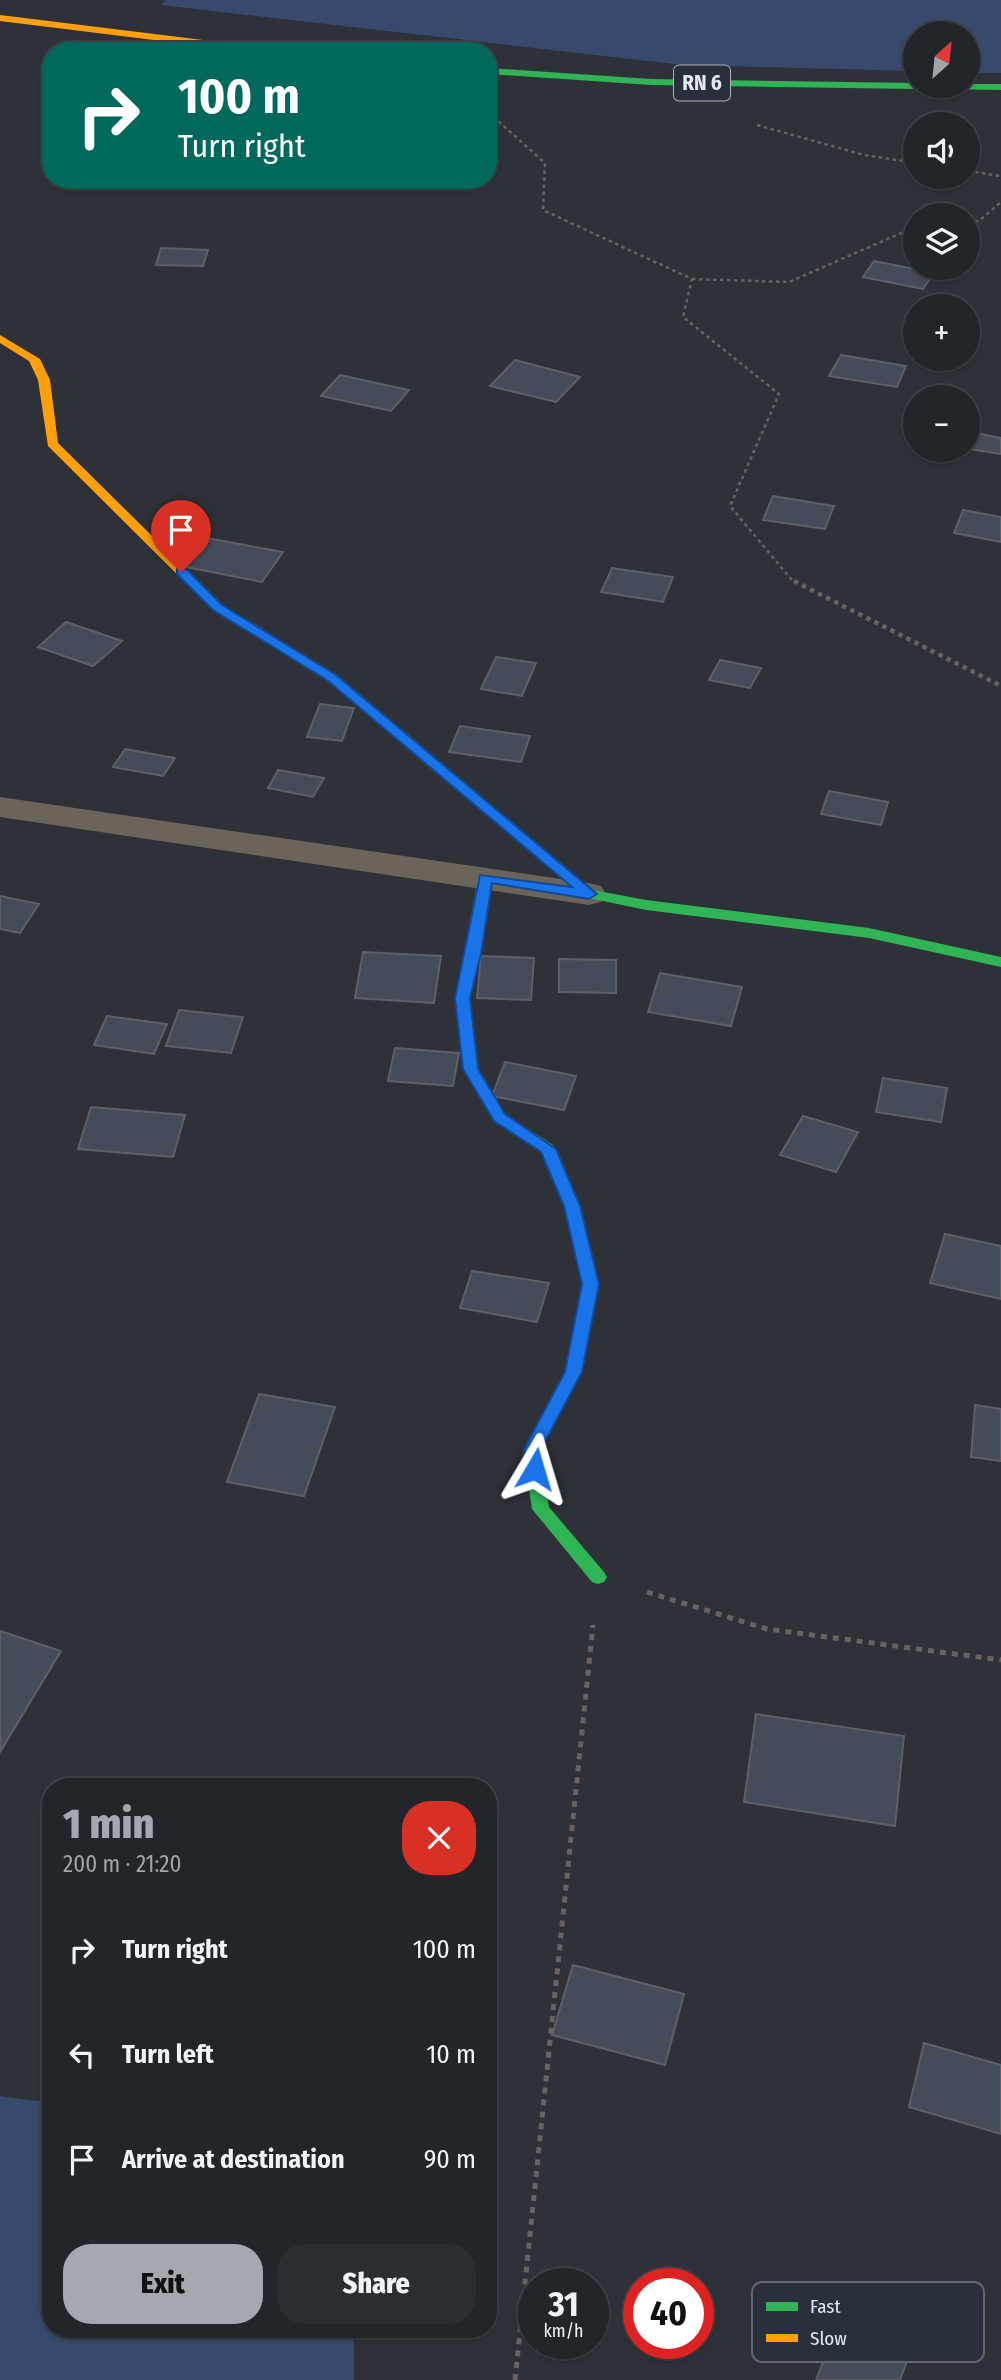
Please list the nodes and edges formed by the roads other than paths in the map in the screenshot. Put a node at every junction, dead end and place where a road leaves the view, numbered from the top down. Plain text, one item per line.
1 (0, 18) edge
2 (196, 42) edge
3 (497, 72) edge
4 (903, 86) edge
5 (980, 87) edge
6 (1001, 87) edge
7 (0, 338) edge
8 (0, 807) edge
9 (485, 878) junction
10 (589, 894) junction
11 (1001, 962) edge
12 (598, 1577) road end

1 - 2 street
3 - 4 street, RN 6
5 - 6 street
7 - 10 street
8 - 9 street
9 - 10 street
9 - 12 street
10 - 11 street

